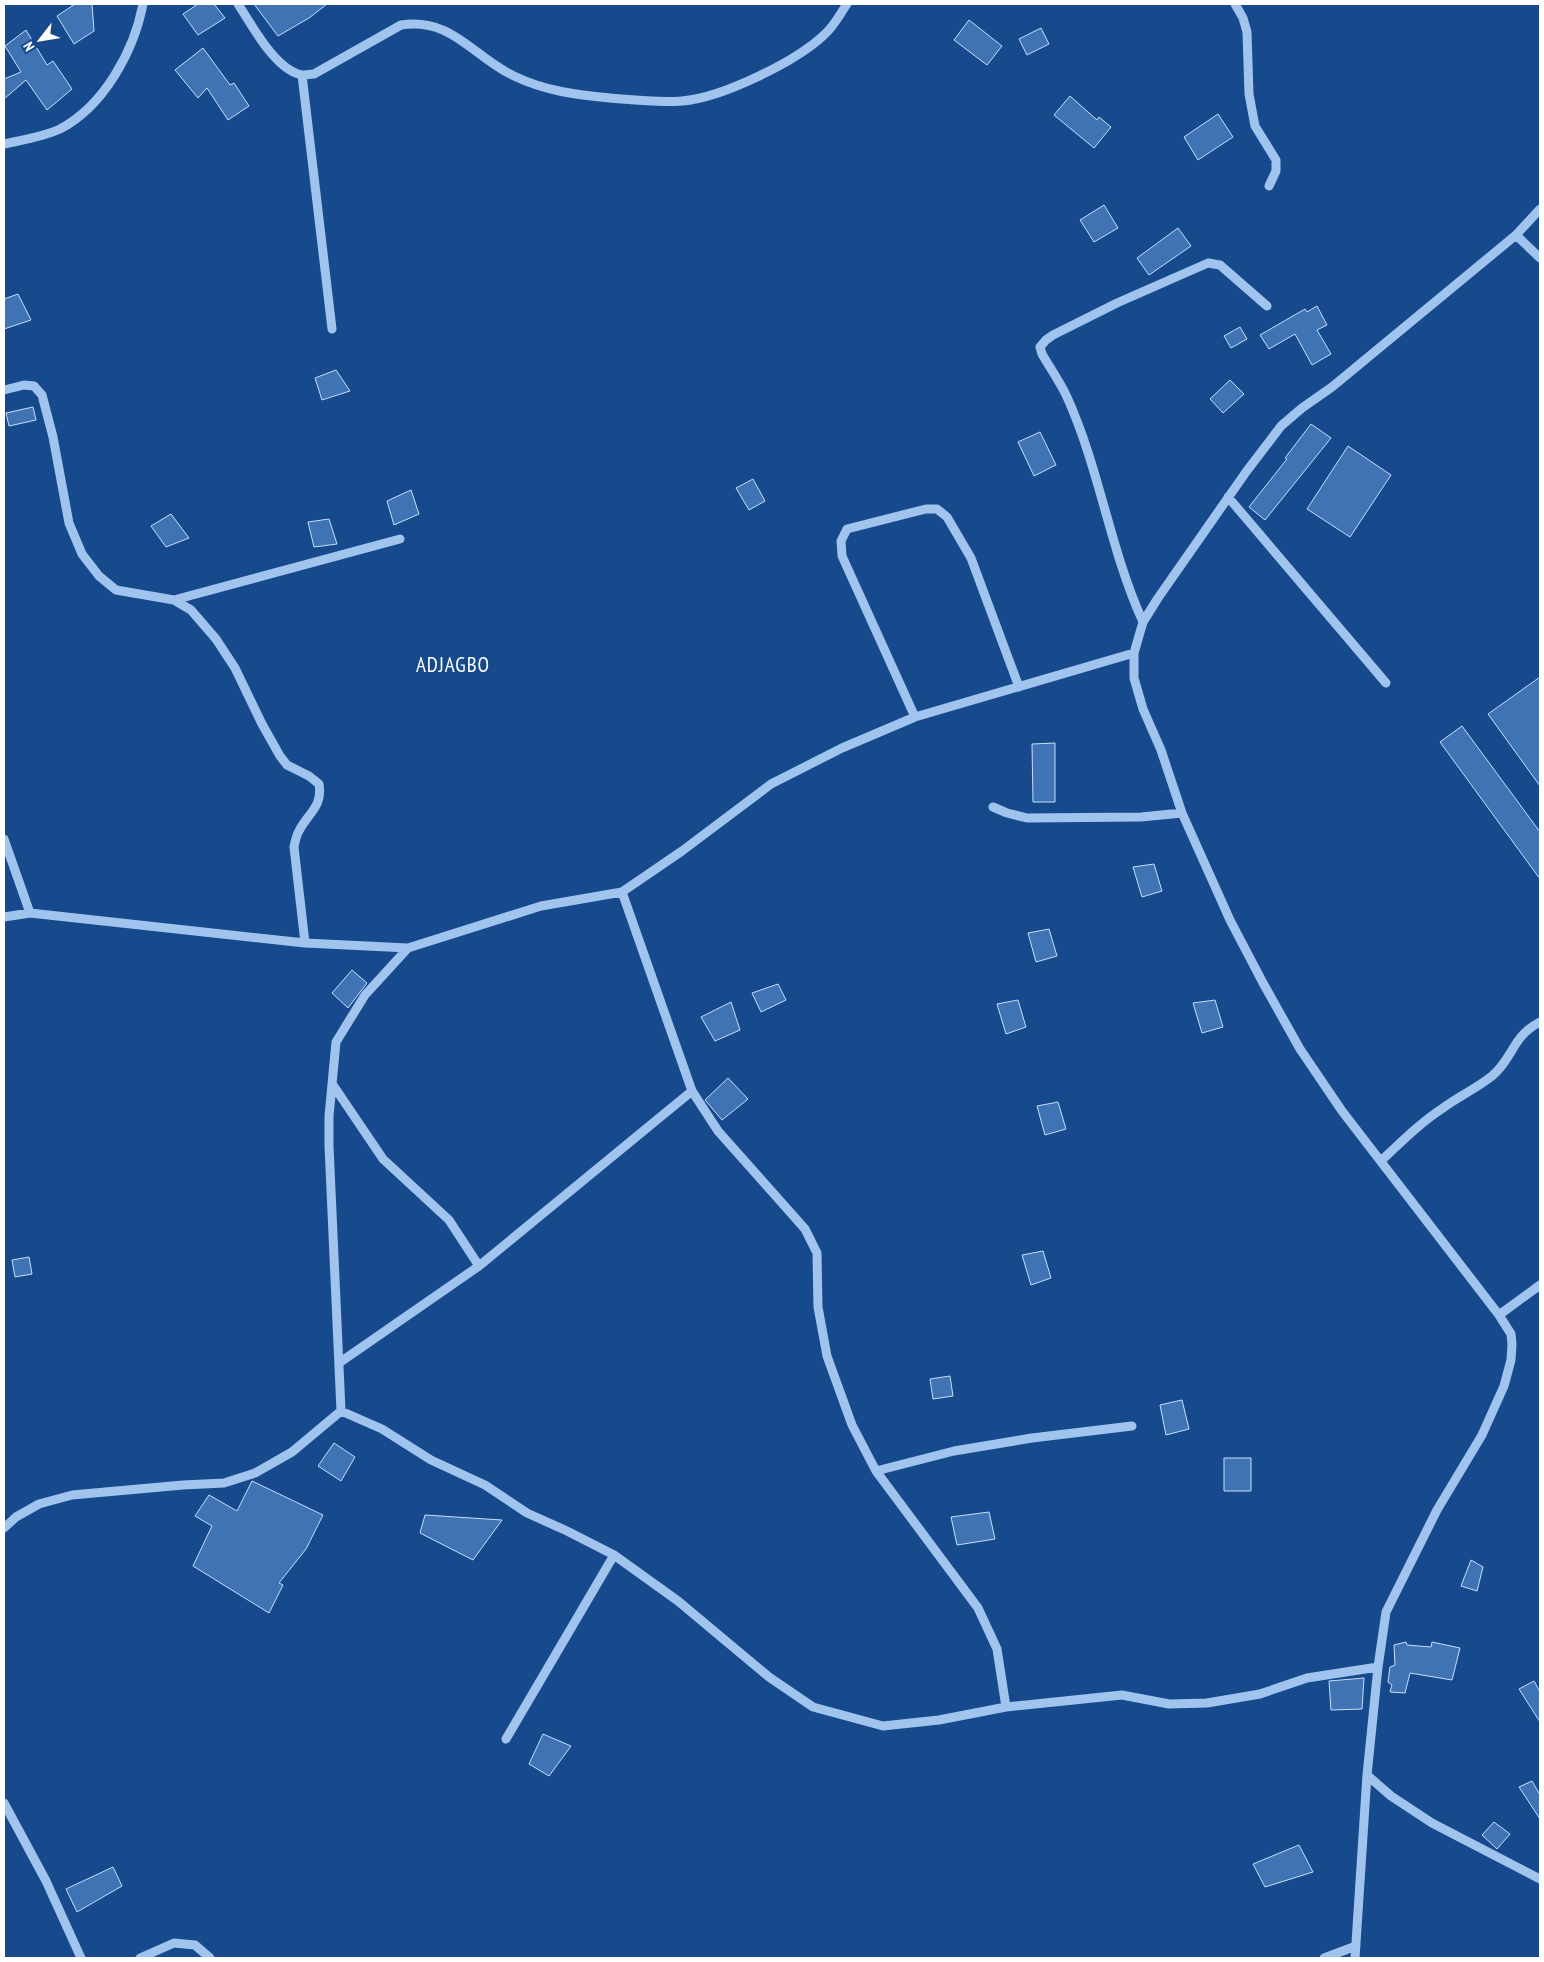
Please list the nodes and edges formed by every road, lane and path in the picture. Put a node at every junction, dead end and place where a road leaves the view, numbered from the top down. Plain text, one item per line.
1 (143, 4) edge
2 (238, 4) edge
3 (847, 4) edge
4 (1235, 4) edge
5 (302, 74) junction
6 (4, 144) edge
7 (1269, 186) dead end
8 (1540, 209) edge
9 (1516, 235) junction
10 (1540, 258) edge
11 (1267, 306) dead end
12 (332, 329) dead end
13 (4, 390) edge
14 (1228, 497) junction
15 (400, 539) dead end
16 (174, 600) junction
17 (1143, 622) junction
18 (1134, 654) junction
19 (1386, 683) dead end
20 (1019, 687) junction
21 (915, 717) junction
22 (994, 807) dead end
23 (1182, 813) junction
24 (4, 839) edge
25 (622, 892) junction
26 (30, 913) junction
27 (4, 917) edge
28 (304, 943) junction
29 (408, 948) junction
30 (1540, 1022) edge
31 (333, 1085) junction
32 (692, 1091) junction
33 (1381, 1161) junction
34 (480, 1266) junction
35 (1540, 1285) edge
36 (1499, 1314) junction
37 (339, 1363) junction
38 (341, 1411) junction
39 (1132, 1426) dead end
40 (876, 1471) junction
41 (4, 1528) edge
42 (614, 1555) junction
43 (1378, 1667) junction
44 (1006, 1706) junction
45 (506, 1739) dead end
46 (1367, 1775) junction
47 (4, 1803) edge
48 (1540, 1879) edge
49 (1356, 1946) junction
50 (80, 1958) edge
51 (140, 1958) edge
52 (210, 1958) edge
53 (1324, 1958) edge
54 (1355, 1958) edge

1 - 6 street
2 - 5 street
3 - 5 street
4 - 7 street
5 - 12 street
8 - 9 street
9 - 10 street
9 - 14 street
11 - 17 street
13 - 16 street
14 - 17 street
14 - 19 street
15 - 16 street
16 - 28 street
17 - 18 street
18 - 20 street
18 - 23 street
20 - 21 street
20 - 21 street
21 - 25 street
22 - 23 street
23 - 33 street
24 - 26 street
25 - 29 street
25 - 32 street
26 - 27 street
26 - 28 street
28 - 29 street
29 - 31 street
30 - 33 street
31 - 34 street
31 - 37 street
32 - 34 street
32 - 40 street
33 - 36 street
34 - 37 street
35 - 36 street
36 - 43 street
37 - 38 street
38 - 41 street
38 - 42 street
39 - 40 street
40 - 44 street
42 - 44 street
42 - 45 street
43 - 44 street
43 - 46 street
46 - 48 street
46 - 49 street
47 - 50 street
49 - 53 street
49 - 54 street
51 - 52 street

